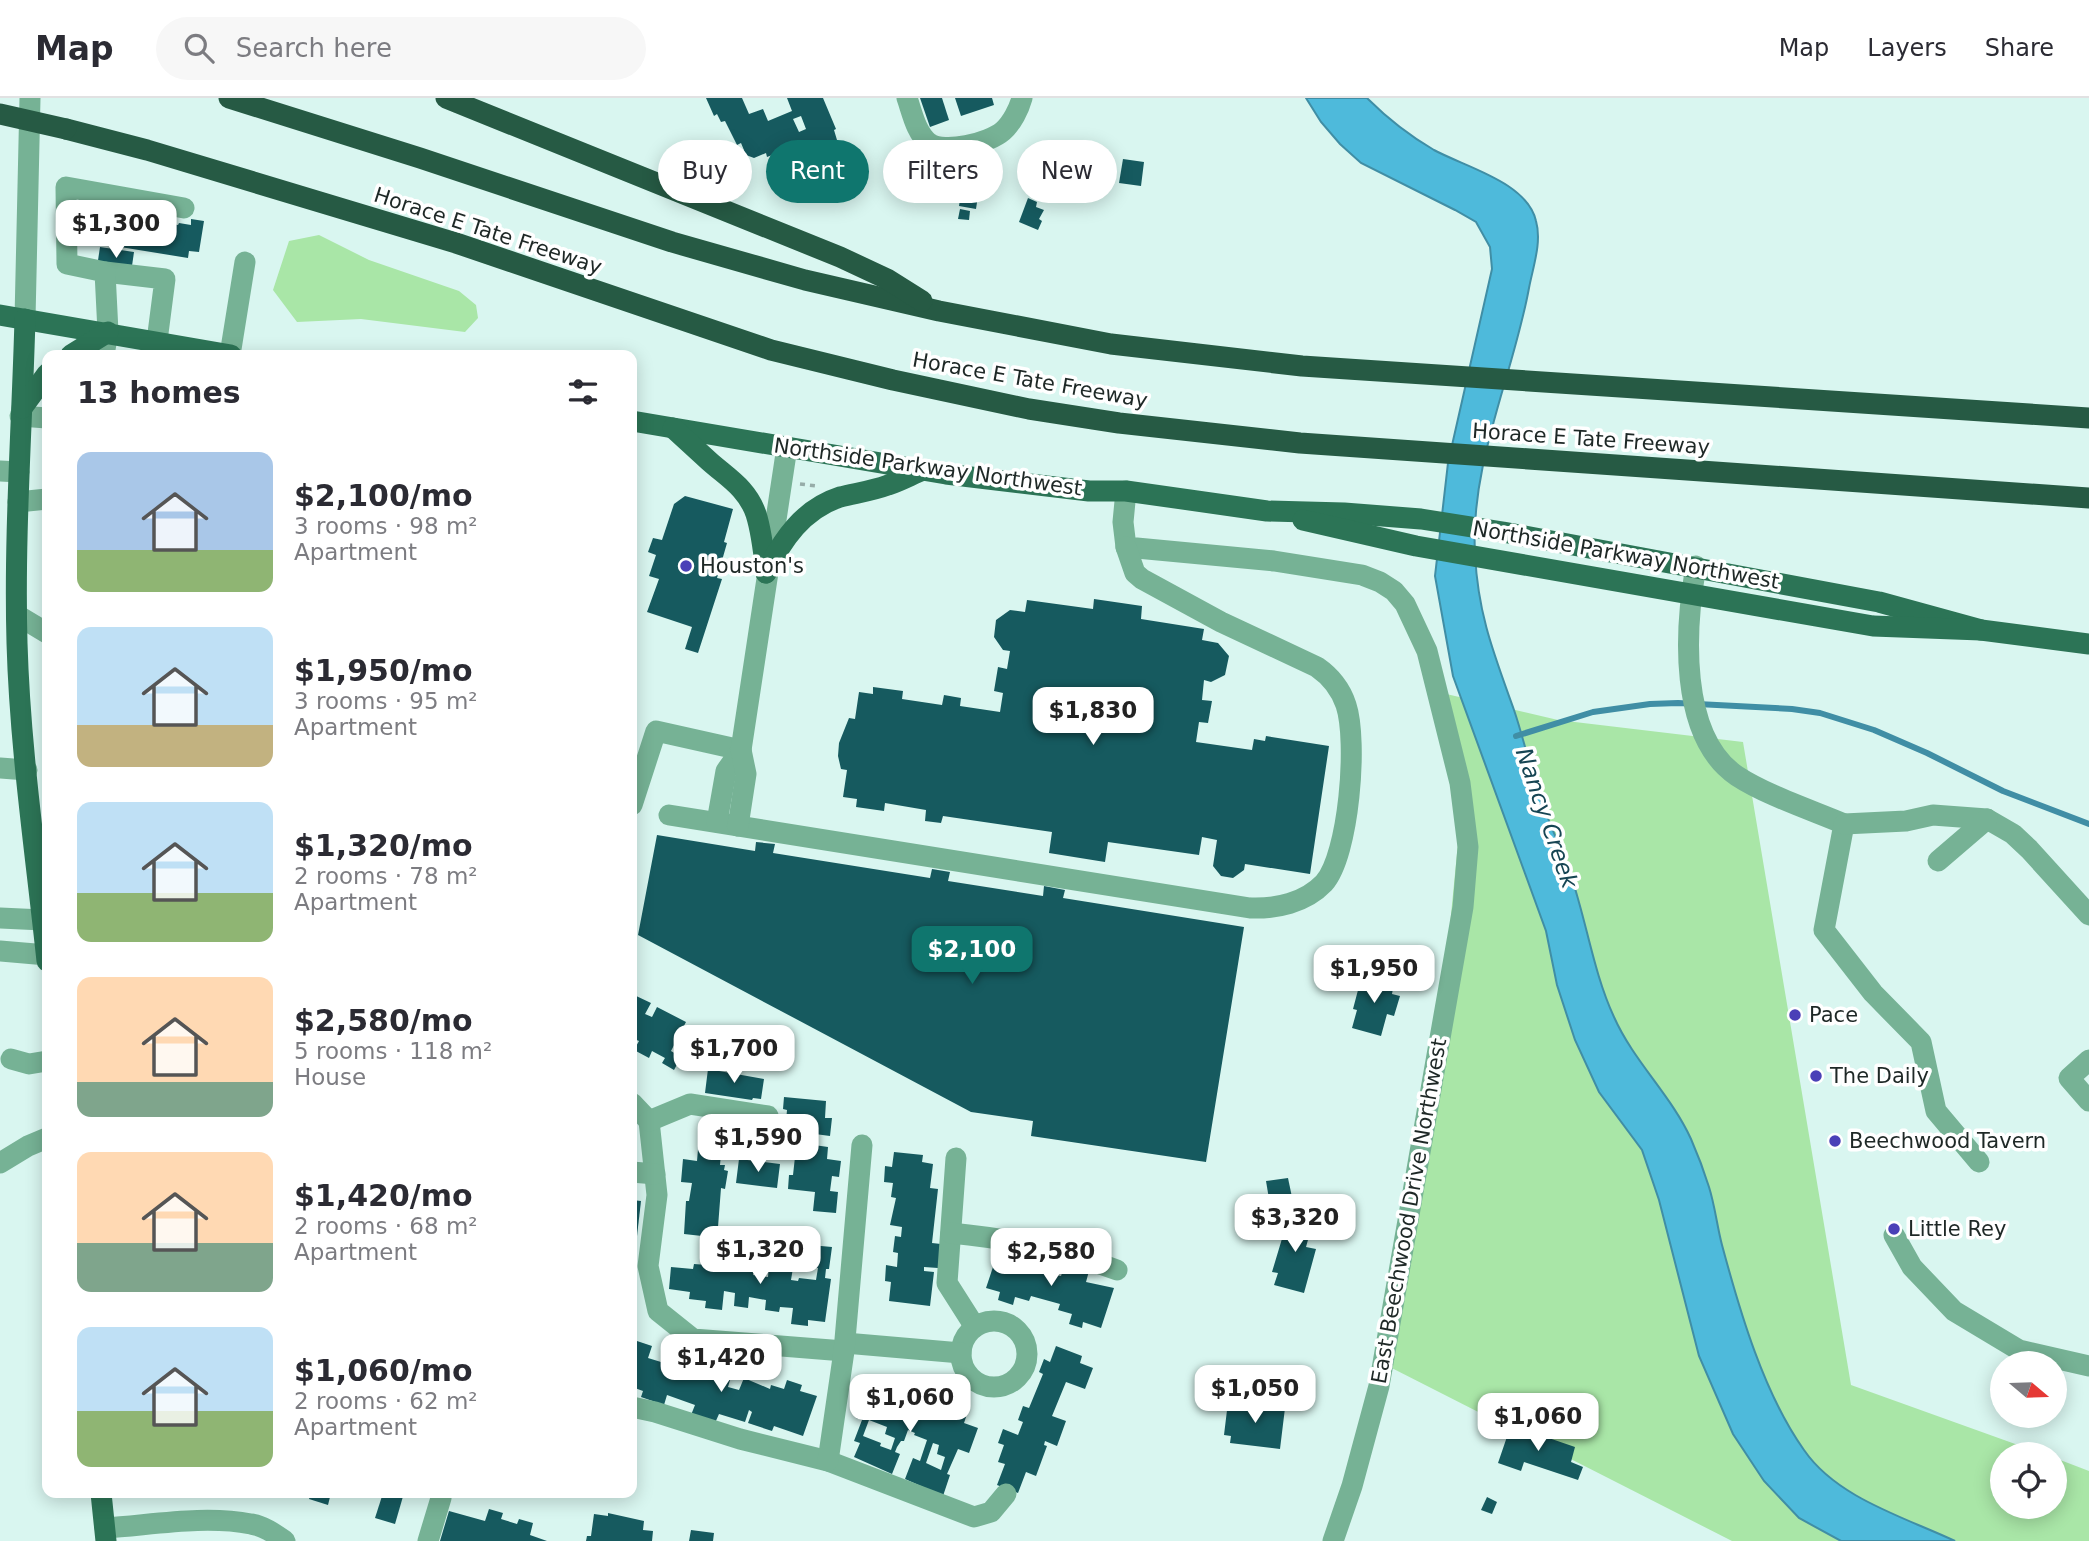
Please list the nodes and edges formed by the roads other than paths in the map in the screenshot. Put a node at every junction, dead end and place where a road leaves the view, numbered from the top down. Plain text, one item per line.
1 (30, 98) edge
2 (229, 98) edge
3 (446, 98) edge
4 (908, 98) edge
5 (1022, 98) edge
6 (0, 114) edge
7 (184, 208) dead end
8 (245, 262) dead end
9 (105, 272) junction
10 (939, 312) junction
11 (0, 315) edge
12 (25, 319) junction
13 (108, 332) junction
14 (157, 341) junction
15 (79, 350) edge
16 (105, 350) edge
17 (204, 350) edge
18 (231, 350) edge
19 (42, 381) edge
20 (21, 412) junction
21 (42, 417) edge
22 (2089, 418) edge
23 (637, 422) edge
24 (673, 428) junction
25 (788, 447) junction
26 (923, 470) junction
27 (9, 472) edge
28 (1126, 491) junction
29 (2089, 498) edge
30 (42, 500) edge
31 (18, 502) junction
32 (1267, 511) junction
33 (1126, 547) junction
34 (1696, 566) junction
35 (766, 573) junction
36 (1691, 593) junction
37 (17, 615) junction
38 (42, 630) edge
39 (1980, 630) junction
40 (2089, 644) edge
41 (741, 750) junction
42 (0, 768) edge
43 (27, 770) junction
44 (746, 774) junction
45 (637, 790) edge
46 (669, 815) dead end
47 (1987, 819) junction
48 (728, 824) junction
49 (1844, 824) junction
50 (786, 833) junction
51 (1938, 861) dead end
52 (42, 911) edge
53 (2089, 915) edge
54 (1, 918) edge
55 (42, 920) edge
56 (0, 951) edge
57 (42, 955) edge
58 (11, 1059) dead end
59 (2089, 1060) edge
60 (42, 1062) edge
61 (2089, 1101) edge
62 (637, 1109) edge
63 (768, 1116) dead end
64 (649, 1121) junction
65 (42, 1140) edge
66 (862, 1145) dead end
67 (956, 1158) dead end
68 (1979, 1161) dead end
69 (0, 1163) edge
70 (637, 1172) edge
71 (655, 1174) junction
72 (951, 1233) junction
73 (1894, 1235) dead end
74 (1117, 1270) dead end
75 (975, 1327) junction
76 (844, 1347) junction
77 (961, 1353) junction
78 (2089, 1366) edge
79 (637, 1408) edge
80 (828, 1461) junction
81 (1006, 1494) dead end
82 (101, 1498) edge
83 (441, 1498) dead end
84 (105, 1534) edge
85 (285, 1541) edge
86 (428, 1541) edge
87 (1333, 1541) edge

1 - 12 street
2 - 10 highway
3 - 10 highway
4 - 5 street
6 - 29 highway, Horace E Tate Freeway, bridge
7 - 9 street
8 - 18 street
9 - 13 street
9 - 14 street
10 - 22 highway
11 - 12 main road
12 - 13 main road
12 - 20 main road
13 - 14 main road
13 - 15 main road
13 - 16 street
14 - 17 main road
19 - 20 main road
20 - 21 street
20 - 27 main road
23 - 24 main road, Northside Parkway Northwest
24 - 25 main road, Northside Parkway Northwest
24 - 35 main road
25 - 26 main road, Northside Parkway Northwest
25 - 35 street
26 - 28 main road, Northside Parkway Northwest
26 - 35 main road
27 - 31 main road
28 - 32 main road, Northside Parkway Northwest
28 - 33 street
30 - 31 street
31 - 37 main road
32 - 34 main road, Northside Parkway Northwest
32 - 36 main road, Northside Parkway Northwest
33 - 50 street
33 - 87 street, East Beechwood Drive Northwest
34 - 36 street
34 - 39 main road, Northside Parkway Northwest
35 - 41 street
36 - 39 main road, Northside Parkway Northwest
36 - 49 street
37 - 38 street
37 - 43 main road
39 - 40 main road, Northside Parkway Northwest
41 - 44 street
41 - 45 street
41 - 48 street
42 - 43 street
43 - 52 main road
44 - 48 street
44 - 50 street
46 - 48 street
47 - 49 street
47 - 51 street
47 - 53 street
48 - 50 street
49 - 68 street
54 - 55 street
56 - 57 street
58 - 60 street
59 - 61 street
62 - 64 street
63 - 64 street
64 - 71 street
65 - 69 street
66 - 76 street
67 - 72 street
70 - 71 street
71 - 76 street
72 - 74 street
72 - 75 street
73 - 78 street
75 - 77 street
75 - 77 street
76 - 77 street
76 - 80 street
79 - 80 street
80 - 81 street
82 - 84 main road
83 - 86 street
84 - 85 street

